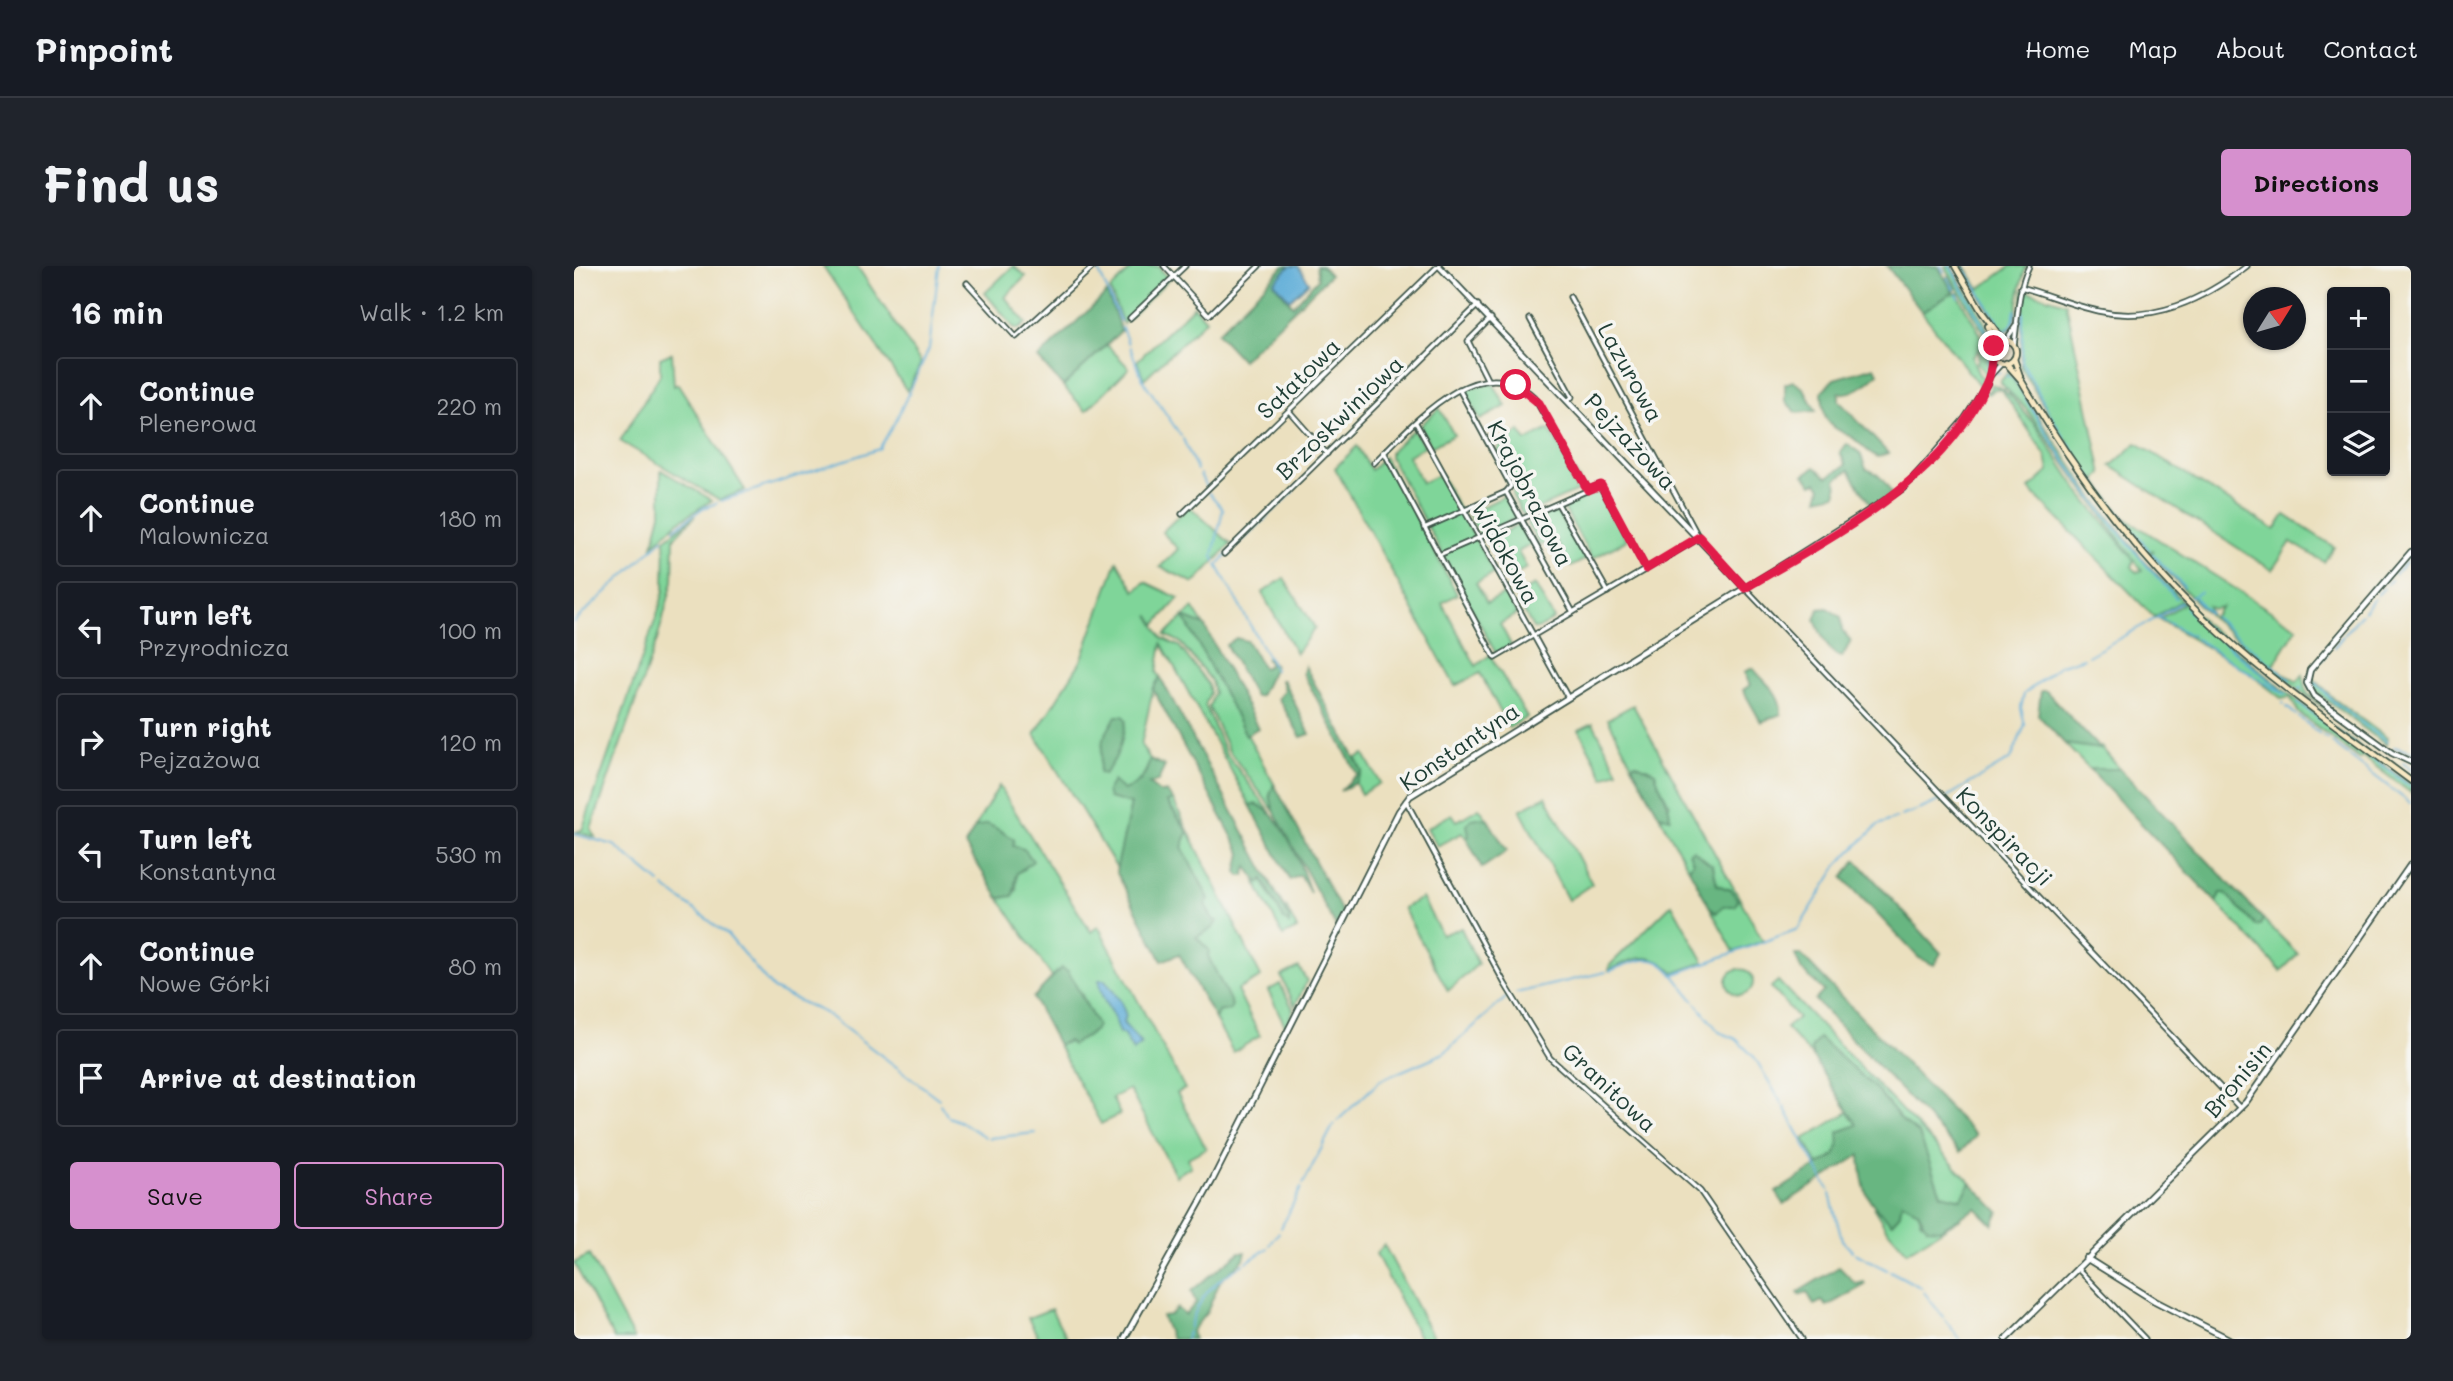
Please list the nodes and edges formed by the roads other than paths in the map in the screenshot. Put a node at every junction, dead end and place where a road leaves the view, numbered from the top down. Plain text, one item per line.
1 (1094, 266) edge
2 (1164, 266) edge
3 (1185, 266) edge
4 (1259, 266) edge
5 (1439, 266) edge
6 (1955, 266) edge
7 (2029, 266) edge
8 (2247, 266) edge
9 (1174, 276) junction
10 (967, 283) dead end
11 (2021, 287) junction
12 (1570, 297) dead end
13 (1478, 305) junction
14 (1982, 312) junction
15 (1130, 318) dead end
16 (1491, 318) junction
17 (1530, 319) dead end
18 (2018, 322) junction
19 (2004, 340) junction
20 (1996, 344) junction
21 (2014, 345) junction
22 (1994, 358) junction
23 (2014, 359) junction
24 (2004, 363) junction
25 (1990, 376) junction
26 (1487, 379) junction
27 (2021, 380) junction
28 (1459, 389) junction
29 (1569, 400) junction
30 (1289, 411) junction
31 (1416, 423) junction
32 (1384, 453) junction
33 (1327, 454) junction
34 (1374, 463) dead end
35 (1588, 490) junction
36 (1506, 492) junction
37 (1558, 504) junction
38 (1464, 511) junction
39 (1182, 514) dead end
40 (1521, 519) junction
41 (1424, 528) junction
42 (1699, 537) junction
43 (1479, 538) junction
44 (2411, 552) edge
45 (1224, 554) dead end
46 (1439, 555) junction
47 (1646, 569) junction
48 (1745, 588) junction
49 (1608, 592) junction
50 (1573, 612) junction
51 (1533, 636) junction
52 (1567, 696) junction
53 (2411, 762) edge
54 (2411, 781) edge
55 (1406, 801) junction
56 (2411, 864) edge
57 (2240, 1108) junction
58 (2086, 1258) junction
59 (2077, 1268) junction
60 (1124, 1339) edge
61 (1802, 1339) edge
62 (2006, 1339) edge
63 (2146, 1339) edge
64 (2229, 1339) edge

1 - 10 street
2 - 9 street
3 - 9 street
4 - 9 street
5 - 13 street, Pejzażowa
5 - 30 street, Sałatowa
6 - 14 main road
7 - 11 street
8 - 11 street
9 - 15 street
11 - 18 street
12 - 42 street, Lazurowa
13 - 16 street, Pejzażowa
13 - 33 street, Brzoskwiniowa
14 - 19 main road
14 - 20 main road
16 - 26 street
16 - 29 street, Pejzażowa
17 - 29 street
18 - 19 street
18 - 21 street
19 - 20 main road
19 - 21 main road
20 - 22 main road
21 - 23 main road
22 - 24 main road
22 - 25 street
23 - 24 main road
23 - 27 main road
24 - 25 street
24 - 27 main road
25 - 48 street, Konstantyna
26 - 28 street
26 - 35 street
27 - 54 main road
28 - 31 street
28 - 36 street, Krajobrazowa
29 - 42 street, Pejzażowa
30 - 33 street
30 - 39 street, Sałatowa
31 - 32 street
31 - 38 street, Widokowa
32 - 34 street
32 - 41 street
33 - 45 street, Brzoskwiniowa
35 - 37 street
35 - 47 street
36 - 38 street
36 - 40 street, Krajobrazowa
37 - 40 street
37 - 49 street
38 - 41 street
38 - 43 street, Widokowa
40 - 43 street
40 - 50 street, Krajobrazowa
41 - 46 street
42 - 47 street
42 - 48 street, Pejzażowa
43 - 46 street
43 - 51 street, Widokowa
44 - 53 street
46 - 51 street
47 - 49 street
48 - 52 street, Konstantyna
48 - 57 street, Konspiracji
49 - 50 street
50 - 51 street
51 - 52 street, Widokowa
52 - 55 street, Konstantyna
55 - 60 street, Konstantyna
55 - 61 street, Granitowa
56 - 57 street, Bronisin
57 - 58 street, Bronisin
58 - 59 street, Bronisin
58 - 64 street
59 - 62 street, Bronisin
59 - 63 street

